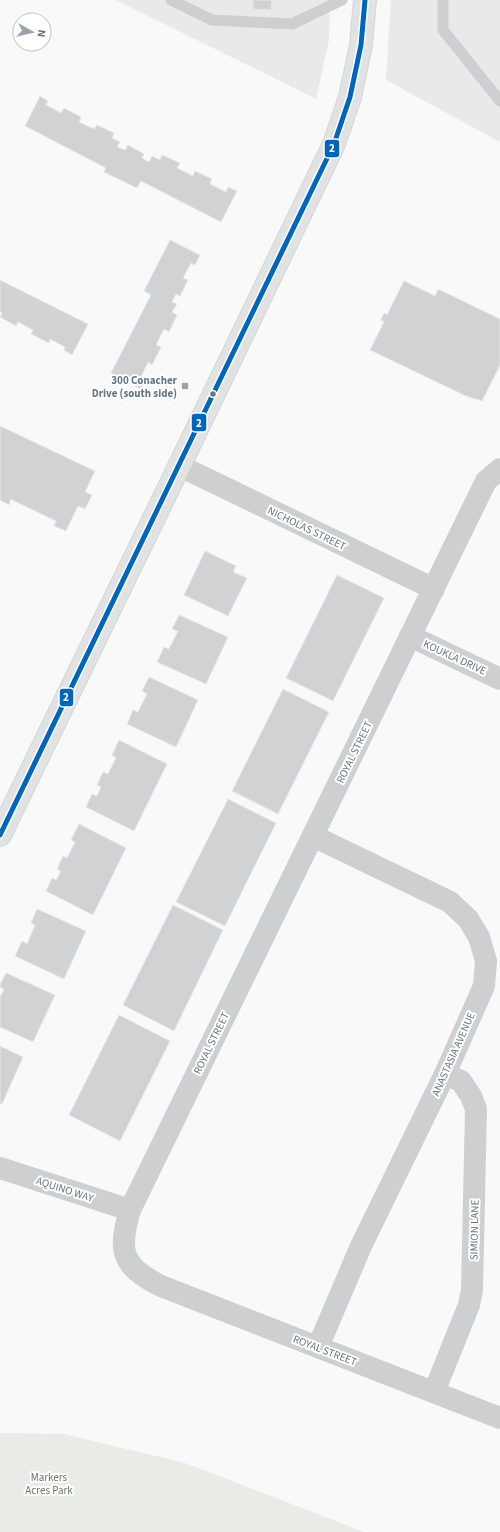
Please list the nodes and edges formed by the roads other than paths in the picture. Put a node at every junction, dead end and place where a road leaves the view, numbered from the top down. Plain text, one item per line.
1 (171, 0) edge
2 (342, 0) edge
3 (365, 0) edge
4 (443, 0) edge
5 (500, 101) edge
6 (180, 466) junction
7 (500, 469) edge
8 (434, 589) junction
9 (410, 636) junction
10 (500, 678) edge
11 (0, 835) edge
12 (313, 836) junction
13 (446, 1074) junction
14 (0, 1168) edge
15 (130, 1210) junction
16 (318, 1347) junction
17 (434, 1392) junction
18 (500, 1418) edge

1 - 2 lane
3 - 6 street
4 - 5 lane
6 - 8 street, NICHOLAS STREET
6 - 11 street
7 - 8 street, ROYAL STREET
8 - 9 street, ROYAL STREET
9 - 10 street, KOUKLA DRIVE
9 - 12 street, ROYAL STREET
12 - 13 street, ANASTASIA AVENUE
12 - 15 street, ROYAL STREET
13 - 16 street, ANASTASIA AVENUE
13 - 17 street, SIMION LANE
14 - 15 street, AQUINO WAY
15 - 16 street, ROYAL STREET
16 - 17 street, ROYAL STREET
17 - 18 street, ROYAL STREET

